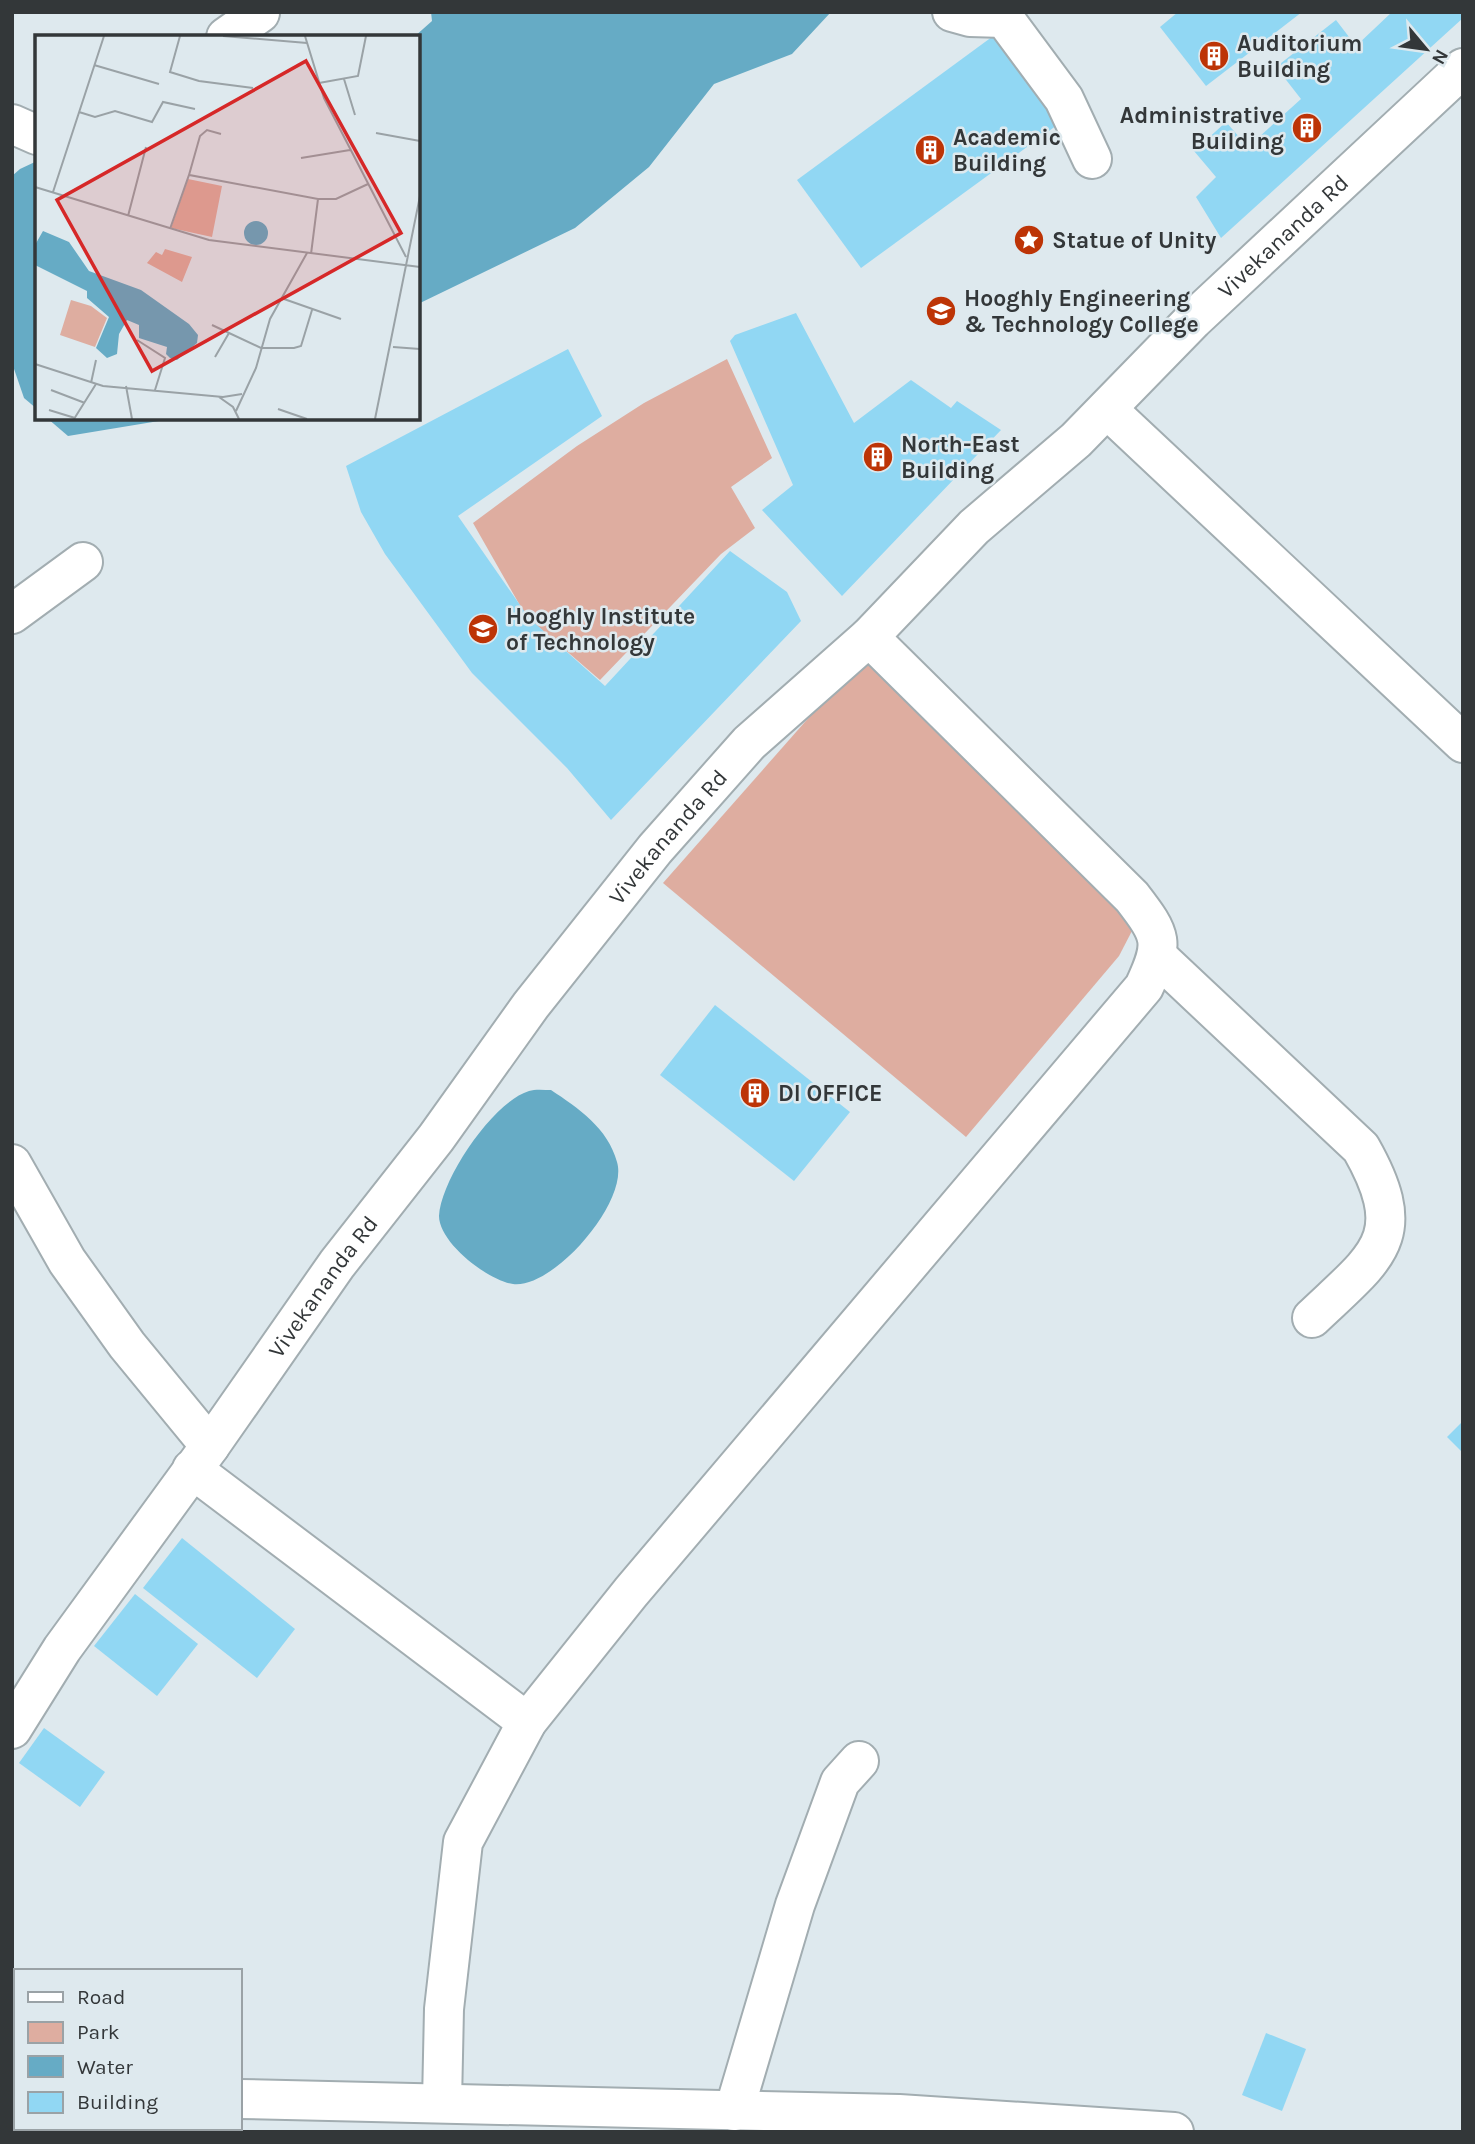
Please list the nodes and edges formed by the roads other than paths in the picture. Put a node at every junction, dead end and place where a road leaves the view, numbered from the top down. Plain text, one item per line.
1 (952, 12) edge
2 (260, 13) edge
3 (229, 35) edge
4 (1463, 68) edge
5 (12, 124) edge
6 (35, 134) edge
7 (1092, 159) dead end
8 (1107, 409) junction
9 (83, 562) dead end
10 (12, 614) edge
11 (869, 637) junction
12 (1463, 743) edge
13 (1158, 957) junction
14 (12, 1164) edge
15 (1312, 1318) dead end
16 (201, 1458) junction
17 (527, 1722) junction
18 (12, 1729) edge
19 (859, 1760) dead end
20 (242, 2099) edge
21 (442, 2102) junction
22 (734, 2112) junction
23 (1174, 2132) edge

1 - 7 street
2 - 3 street
4 - 8 street, Vivekananda Rd
5 - 6 street
8 - 11 street, Vivekananda Rd
8 - 12 street
9 - 10 street
11 - 13 street
11 - 16 street, Vivekananda Rd
13 - 15 street
13 - 17 street
14 - 16 street
16 - 17 street
16 - 18 street, Vivekananda Rd
17 - 21 street
19 - 22 street
20 - 21 street
21 - 22 street
22 - 23 street

